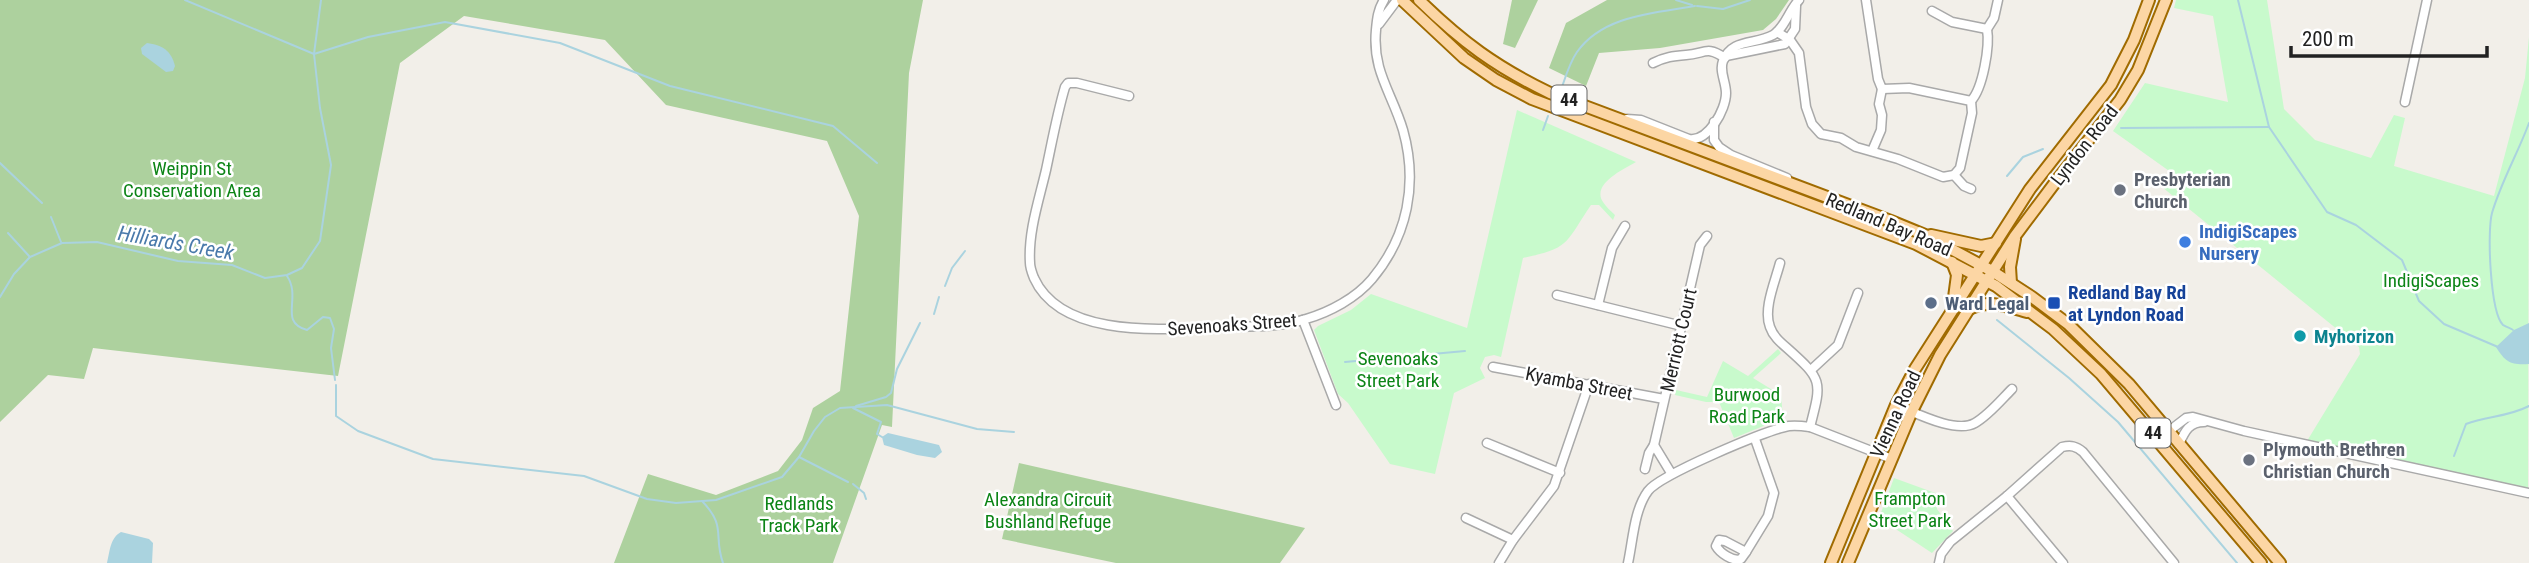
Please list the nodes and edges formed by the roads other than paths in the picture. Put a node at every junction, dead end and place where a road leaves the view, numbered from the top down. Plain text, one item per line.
1 (1384, 0) edge
2 (1399, 0) edge
3 (1419, 0) edge
4 (1866, 0) edge
5 (1998, 0) edge
6 (2149, 0) edge
7 (2166, 0) edge
8 (2427, 0) edge
9 (1797, 1) edge
10 (1932, 11) dead end
11 (1987, 29) junction
12 (1376, 30) junction
13 (1777, 32) junction
14 (1790, 40) junction
15 (1726, 57) junction
16 (1653, 62) dead end
17 (1882, 89) junction
18 (1129, 96) dead end
19 (1971, 101) junction
20 (2405, 102) dead end
21 (1616, 118) junction
22 (1714, 122) junction
23 (1872, 151) junction
24 (1954, 175) junction
25 (1802, 188) junction
26 (1971, 189) dead end
27 (1625, 226) dead end
28 (1925, 235) junction
29 (1707, 236) dead end
30 (2015, 236) junction
31 (1996, 243) junction
32 (1952, 262) junction
33 (1780, 263) dead end
34 (1984, 273) junction
35 (2011, 283) junction
36 (1858, 293) dead end
37 (1557, 295) dead end
38 (1598, 305) junction
39 (1953, 308) junction
40 (1968, 310) junction
41 (2033, 314) junction
42 (1303, 320) junction
43 (1682, 326) junction
44 (1493, 367) dead end
45 (1811, 370) junction
46 (1589, 384) junction
47 (2012, 389) dead end
48 (1664, 399) junction
49 (1336, 405) dead end
50 (1896, 405) junction
51 (1912, 411) junction
52 (2207, 422) junction
53 (1810, 427) junction
54 (2174, 437) junction
55 (1755, 439) junction
56 (1487, 443) dead end
57 (1654, 445) junction
58 (2163, 445) junction
59 (1876, 453) junction
60 (1892, 459) junction
61 (1645, 469) dead end
62 (1560, 473) junction
63 (1671, 473) junction
64 (2528, 493) edge
65 (2007, 496) junction
66 (1466, 518) dead end
67 (1513, 540) junction
68 (1746, 552) dead end
69 (1499, 563) edge
70 (1628, 563) edge
71 (1831, 563) edge
72 (1849, 563) edge
73 (1939, 563) edge
74 (2063, 563) edge
75 (2174, 563) edge
76 (2262, 563) edge
77 (2280, 563) edge

1 - 12 street, Sevenoaks Street
2 - 12 street
2 - 32 main road, Redland Bay Road / 44
3 - 21 main road, Redland Bay Road / 44
4 - 17 street
5 - 11 street
6 - 31 main road, Lyndon Road
7 - 30 main road, Lyndon Road
8 - 20 street
9 - 13 street
9 - 14 street
10 - 11 street
11 - 19 street
12 - 42 street, Sevenoaks Street
13 - 14 street
13 - 15 street
14 - 15 street
14 - 23 street
15 - 16 street
15 - 22 street
17 - 19 street
17 - 23 street
18 - 42 street, Sevenoaks Street
19 - 24 street
21 - 22 street
21 - 25 main road, Redland Bay Road / 44
22 - 25 street
23 - 24 street
24 - 26 street
25 - 28 main road, Redland Bay Road / 44
27 - 38 street
28 - 31 main road
28 - 34 main road, Redland Bay Road / 44
29 - 43 street, Merriott Court
30 - 34 main road, Lyndon Road
30 - 35 main road
31 - 34 main road, Lyndon Road
32 - 34 main road, Redland Bay Road / 44
32 - 39 main road
33 - 45 street
34 - 35 main road, Redland Bay Road / 44
34 - 39 main road, Vienna Road
34 - 40 main road, Vienna Road
34 - 41 main road, Redland Bay Road / 44
35 - 54 main road, Redland Bay Road / 44
36 - 45 street
37 - 38 street
38 - 43 street
39 - 50 main road, Vienna Road
40 - 41 main road
40 - 51 main road, Vienna Road
41 - 58 main road, Redland Bay Road / 44
42 - 49 street
43 - 48 street, Merriott Court
44 - 46 street, Kyamba Street
45 - 53 street
46 - 48 street, Kyamba Street
46 - 62 street
47 - 51 street
48 - 57 street, Merriott Court
50 - 51 street
50 - 59 main road, Vienna Road
51 - 60 main road, Vienna Road
52 - 54 street
52 - 54 street
52 - 64 street
53 - 55 street
53 - 59 street
54 - 58 main road
54 - 77 main road, Redland Bay Road / 44
55 - 63 street
55 - 68 street
56 - 62 street
57 - 61 street, Merriott Court
57 - 63 street
58 - 76 main road, Redland Bay Road / 44
59 - 60 street
59 - 71 main road, Vienna Road
60 - 72 main road, Vienna Road
62 - 67 street
63 - 70 street
65 - 73 street
65 - 74 street
65 - 75 street
66 - 67 street
67 - 69 street

